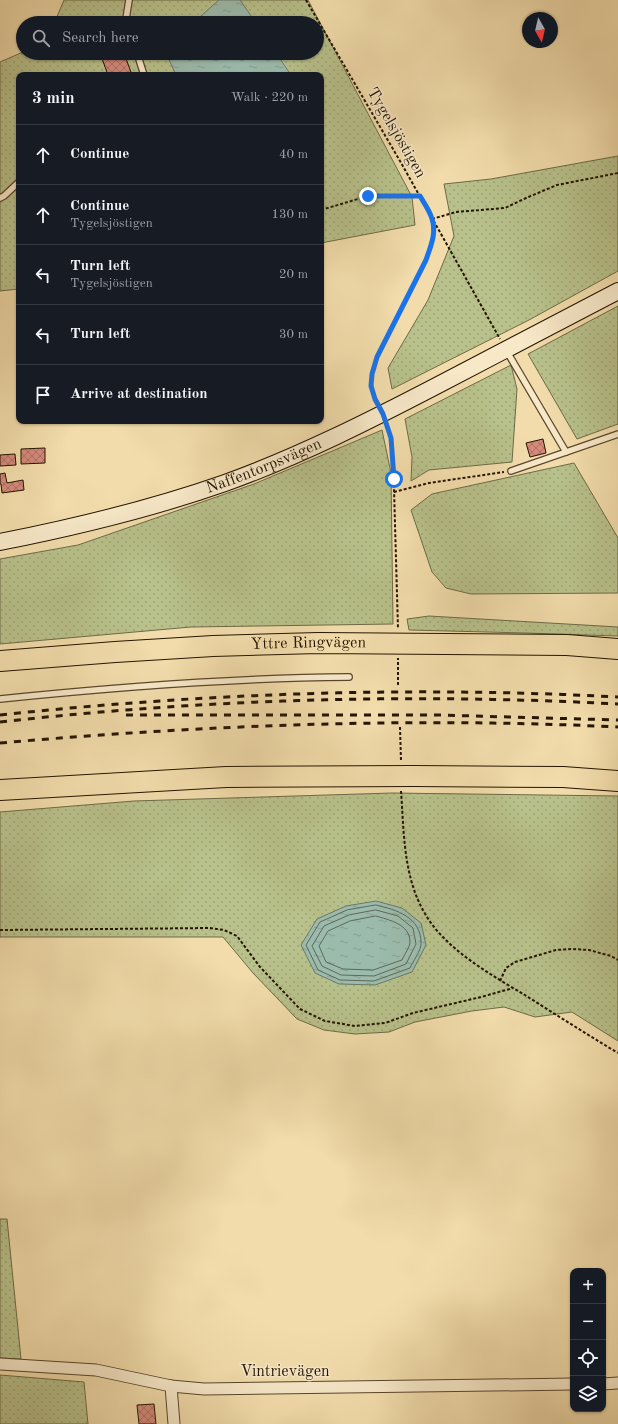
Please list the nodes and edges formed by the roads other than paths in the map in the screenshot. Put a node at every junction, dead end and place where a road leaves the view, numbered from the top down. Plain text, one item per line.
1 (129, 0) edge
2 (126, 16) edge
3 (139, 60) edge
4 (143, 72) edge
5 (16, 185) edge
6 (0, 198) edge
7 (618, 291) edge
8 (506, 350) junction
9 (618, 434) edge
10 (566, 452) junction
11 (511, 471) road end
12 (0, 542) edge
13 (618, 649) edge
14 (0, 661) edge
15 (349, 676) dead end
16 (0, 699) edge
17 (618, 781) edge
18 (0, 790) edge
19 (0, 1364) edge
20 (618, 1383) edge
21 (570, 1384) edge
22 (606, 1384) edge
23 (171, 1386) junction
24 (174, 1424) edge

1 - 2 lane
3 - 4 lane
5 - 6 lane
7 - 8 street, Naffentorpsvägen
8 - 10 lane
8 - 12 street, Naffentorpsvägen
9 - 10 lane
10 - 11 lane
13 - 14 highway, Yttre Ringvägen
15 - 16 lane
17 - 18 highway
19 - 23 street, Vintrievägen
20 - 22 street
21 - 23 street, Vintrievägen
23 - 24 street

